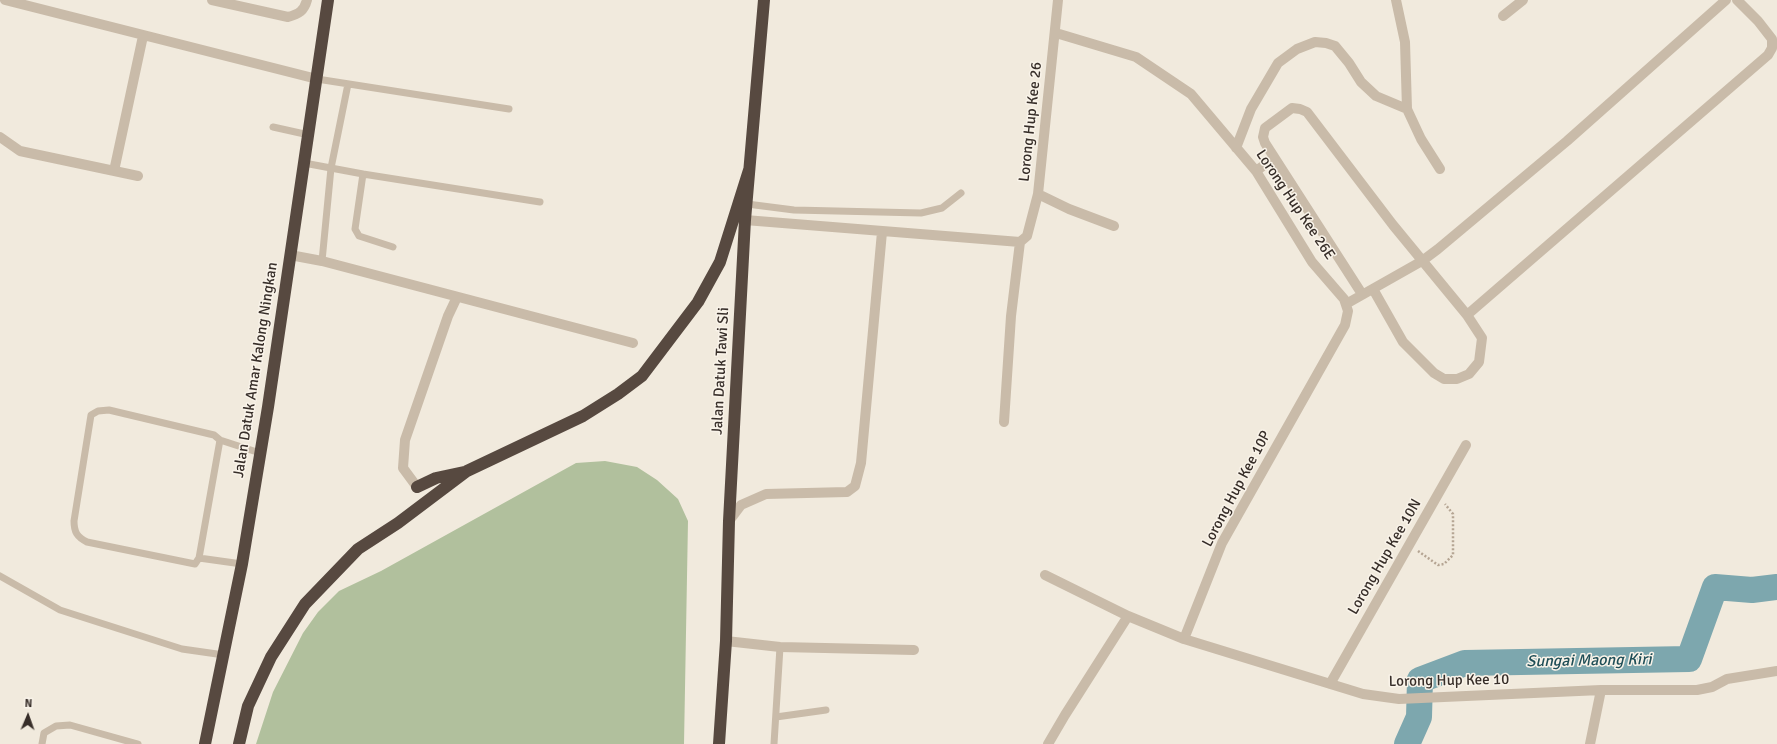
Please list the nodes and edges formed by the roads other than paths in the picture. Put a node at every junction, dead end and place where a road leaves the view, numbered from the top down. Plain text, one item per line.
1 (5, 0) edge
2 (212, 0) edge
3 (307, 0) edge
4 (328, 0) edge
5 (764, 0) edge
6 (1058, 0) edge
7 (1396, 0) edge
8 (1524, 0) edge
9 (1726, 0) edge
10 (1737, 0) edge
11 (1503, 16) dead end
12 (1056, 33) junction
13 (143, 36) junction
14 (317, 79) junction
15 (348, 84) junction
16 (509, 109) dead end
17 (1407, 110) junction
18 (272, 127) dead end
19 (309, 135) junction
20 (0, 137) edge
21 (1236, 148) junction
22 (1274, 158) junction
23 (304, 163) junction
24 (331, 168) junction
25 (1440, 169) dead end
26 (749, 170) junction
27 (114, 171) junction
28 (1256, 171) junction
29 (363, 174) junction
30 (138, 176) dead end
31 (961, 193) dead end
32 (1038, 194) junction
33 (540, 202) dead end
34 (747, 204) junction
35 (745, 220) junction
36 (1114, 226) dead end
37 (882, 232) junction
38 (1020, 242) junction
39 (393, 247) dead end
40 (290, 255) junction
41 (322, 261) junction
42 (1422, 261) junction
43 (1373, 289) junction
44 (1362, 294) junction
45 (457, 297) junction
46 (1346, 304) junction
47 (1467, 316) junction
48 (633, 342) dead end
49 (1004, 422) dead end
50 (220, 440) junction
51 (1466, 444) dead end
52 (260, 453) junction
53 (467, 471) junction
54 (417, 487) joint
55 (729, 521) junction
56 (199, 558) junction
57 (242, 564) junction
58 (1045, 575) dead end
59 (0, 576) edge
60 (1128, 616) junction
61 (1184, 639) junction
62 (726, 641) junction
63 (780, 647) junction
64 (914, 650) dead end
65 (224, 655) junction
66 (1777, 671) edge
67 (1330, 684) junction
68 (1601, 690) junction
69 (826, 710) dead end
70 (776, 717) junction
71 (42, 744) edge
72 (138, 744) edge
73 (205, 744) edge
74 (238, 744) edge
75 (719, 744) edge
76 (774, 744) edge
77 (1048, 744) edge
78 (1590, 744) edge

1 - 13 street
2 - 3 street
4 - 14 highway, Jalan Datuk Amar Kalong Ningkan
5 - 26 highway, Jalan Datuk Tawi Sli
6 - 12 street, Lorong Hup Kee 26
7 - 17 street
8 - 11 street
9 - 42 street
10 - 47 street
12 - 21 street, Lorong Hup Kee 26E
12 - 32 street, Lorong Hup Kee 26
13 - 14 street
13 - 27 street
14 - 15 lane
14 - 19 highway, Jalan Datuk Amar Kalong Ningkan
15 - 16 lane
15 - 24 lane
17 - 21 street
17 - 25 street
18 - 19 lane
19 - 23 highway, Jalan Datuk Amar Kalong Ningkan
20 - 27 street
21 - 28 street, Lorong Hup Kee 26E
22 - 28 street
22 - 42 street
22 - 44 street
23 - 24 lane
23 - 40 highway, Jalan Datuk Amar Kalong Ningkan
24 - 29 lane
24 - 41 lane
26 - 34 highway, Jalan Datuk Tawi Sli
26 - 53 highway
27 - 30 street
28 - 46 street, Lorong Hup Kee 26E
29 - 33 lane
29 - 39 lane
31 - 34 lane
32 - 36 street
32 - 38 street, Lorong Hup Kee 26
34 - 35 highway, Jalan Datuk Tawi Sli
35 - 37 street
35 - 55 highway, Jalan Datuk Tawi Sli
37 - 38 street
37 - 55 street
38 - 49 street
40 - 41 street
40 - 52 highway, Jalan Datuk Amar Kalong Ningkan
41 - 45 street
42 - 43 street
42 - 47 street
43 - 44 street
43 - 47 street
44 - 46 street
45 - 48 street
45 - 54 street
46 - 61 street, Lorong Hup Kee 10P
50 - 52 lane
50 - 56 lane
50 - 56 lane
51 - 67 street, Lorong Hup Kee 10N
52 - 57 highway, Jalan Datuk Amar Kalong Ningkan
53 - 54 highway
53 - 74 highway
55 - 62 highway, Jalan Datuk Tawi Sli
56 - 57 lane
57 - 65 highway, Jalan Datuk Amar Kalong Ningkan
58 - 60 street
59 - 65 lane
60 - 61 street
60 - 77 street
61 - 67 street, Lorong Hup Kee 10
62 - 63 street
62 - 75 highway, Jalan Datuk Tawi Sli
63 - 64 street
63 - 70 lane
65 - 73 highway, Jalan Datuk Amar Kalong Ningkan
66 - 68 street, Lorong Hup Kee 10
67 - 68 street, Lorong Hup Kee 10
68 - 78 street
69 - 70 lane
70 - 76 lane
71 - 72 lane

